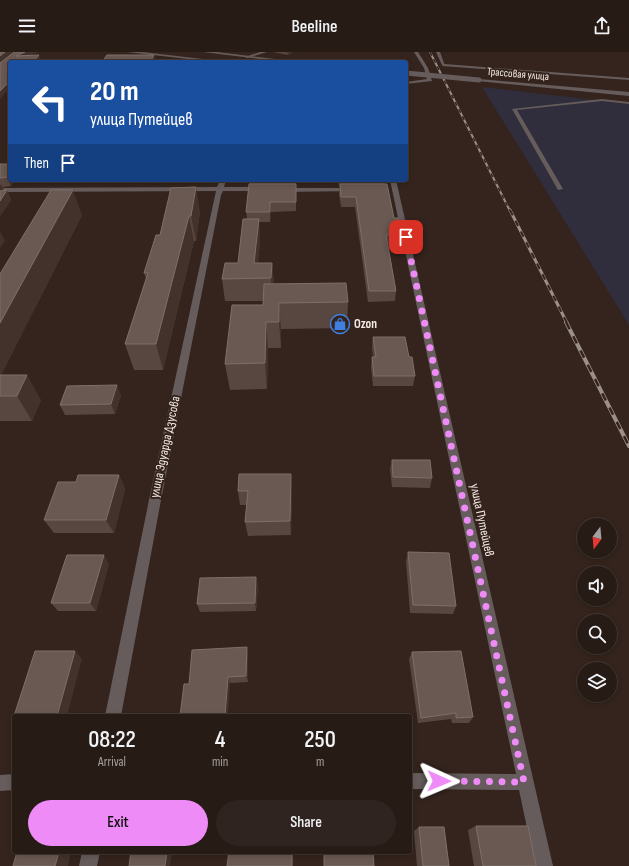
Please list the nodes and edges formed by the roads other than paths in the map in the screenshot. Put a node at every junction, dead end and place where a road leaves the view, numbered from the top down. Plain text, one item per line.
1 (132, 52) edge
2 (205, 52) edge
3 (265, 52) edge
4 (416, 52) edge
5 (438, 52) edge
6 (130, 55) edge
7 (247, 57) junction
8 (208, 60) edge
9 (278, 60) edge
10 (444, 65) joint
11 (408, 73) edge
12 (629, 80) edge
13 (408, 84) edge
14 (629, 94) edge
15 (629, 103) edge
16 (59, 182) edge
17 (222, 185) edge
18 (392, 187) edge
19 (269, 189) edge
20 (560, 189) dead end
21 (0, 190) edge
22 (276, 190) edge
23 (364, 190) edge
24 (53, 194) junction
25 (113, 714) edge
26 (412, 781) edge
27 (12, 782) edge
28 (524, 782) junction
29 (0, 783) edge
30 (91, 854) edge
31 (88, 866) edge
32 (544, 866) edge

1 - 6 street
1 - 8 street
2 - 7 street
3 - 7 street
4 - 13 street
5 - 10 lane
7 - 9 street
10 - 12 street
11 - 14 street, Трассовая улица, bridge
15 - 20 lane
16 - 24 street
17 - 19 street
17 - 24 street
17 - 25 street, улица Эдуарда Дзусова
18 - 28 street, улица Путейцев
21 - 24 street
22 - 23 street
26 - 28 street
27 - 29 street
28 - 32 street, улица Путейцев
30 - 31 street

